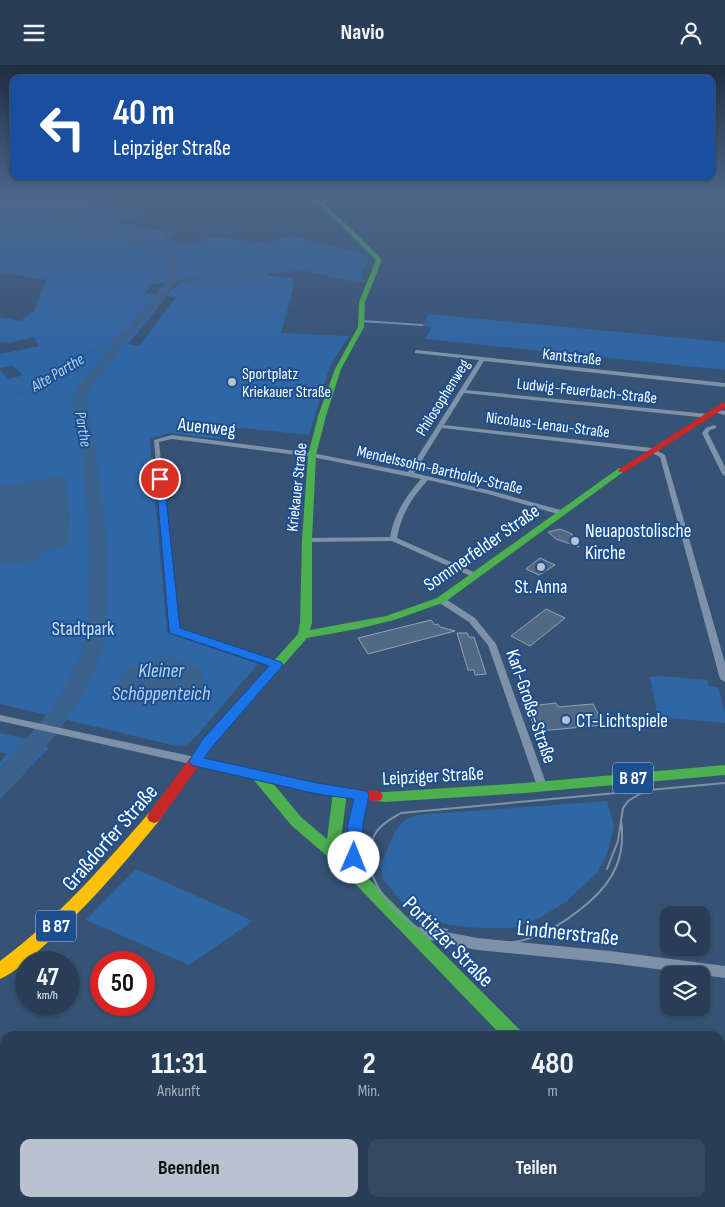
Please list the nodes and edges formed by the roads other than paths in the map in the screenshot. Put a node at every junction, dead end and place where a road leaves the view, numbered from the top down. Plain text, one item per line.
1 (366, 247) edge
2 (362, 321) junction
3 (422, 325) dead end
4 (417, 351) dead end
5 (482, 359) junction
6 (725, 385) edge
7 (463, 391) junction
8 (717, 415) edge
9 (441, 426) junction
10 (652, 450) junction
11 (312, 455) junction
12 (410, 474) junction
13 (725, 474) edge
14 (426, 477) junction
15 (561, 513) junction
16 (393, 539) junction
17 (307, 541) junction
18 (475, 576) junction
19 (441, 600) junction
20 (303, 635) junction
21 (277, 665) junction
22 (725, 679) edge
23 (0, 718) edge
24 (195, 761) junction
25 (725, 770) edge
26 (258, 775) junction
27 (542, 786) junction
28 (340, 792) junction
29 (362, 795) junction
30 (340, 859) junction
31 (355, 874) junction
32 (408, 928) junction
33 (0, 971) edge
34 (725, 972) edge
35 (509, 1031) edge

1 - 2 main road, Kriekauer Straße
2 - 3 street
2 - 11 main road, Kriekauer Straße
4 - 5 street, Kantstraße
5 - 6 street, Kantstraße
5 - 7 street, Philosophenweg
7 - 8 street, Ludwig-Feuerbach-Straße
7 - 9 street, Philosophenweg
8 - 10 main road, Sommerfelder Straße
8 - 13 street
9 - 10 street, Nicolaus-Lenau-Straße
9 - 12 street, Philosophenweg
10 - 15 main road, Sommerfelder Straße
10 - 22 street
11 - 12 street, Mendelssohn-Bartholdy-Straße
11 - 17 main road, Kriekauer Straße
11 - 21 street, Auenweg
12 - 14 street, Mendelssohn-Bartholdy-Straße
14 - 15 street, Mendelssohn-Bartholdy-Straße
14 - 16 street
15 - 18 main road, Sommerfelder Straße
16 - 17 street
16 - 18 street
17 - 20 main road, Kriekauer Straße
18 - 19 main road, Sommerfelder Straße
19 - 20 main road, Sommerfelder Straße
19 - 27 street, Karl-Große-Straße
20 - 21 main road
21 - 24 main road
23 - 24 street, Leipziger Straße
24 - 26 main road, Leipziger Straße / B 87
24 - 33 main road, Graßdorfer Straße / B 87
25 - 27 main road, Leipziger Straße / B 87
26 - 28 main road, Leipziger Straße / B 87
26 - 30 main road, Portitzer Straße
27 - 29 main road, Leipziger Straße / B 87
28 - 29 main road, Leipziger Straße / B 87
28 - 30 main road
29 - 31 main road
30 - 31 main road, Portitzer Straße
31 - 32 main road, Portitzer Straße
32 - 34 street, Lindnerstraße
32 - 35 main road, Portitzer Straße

